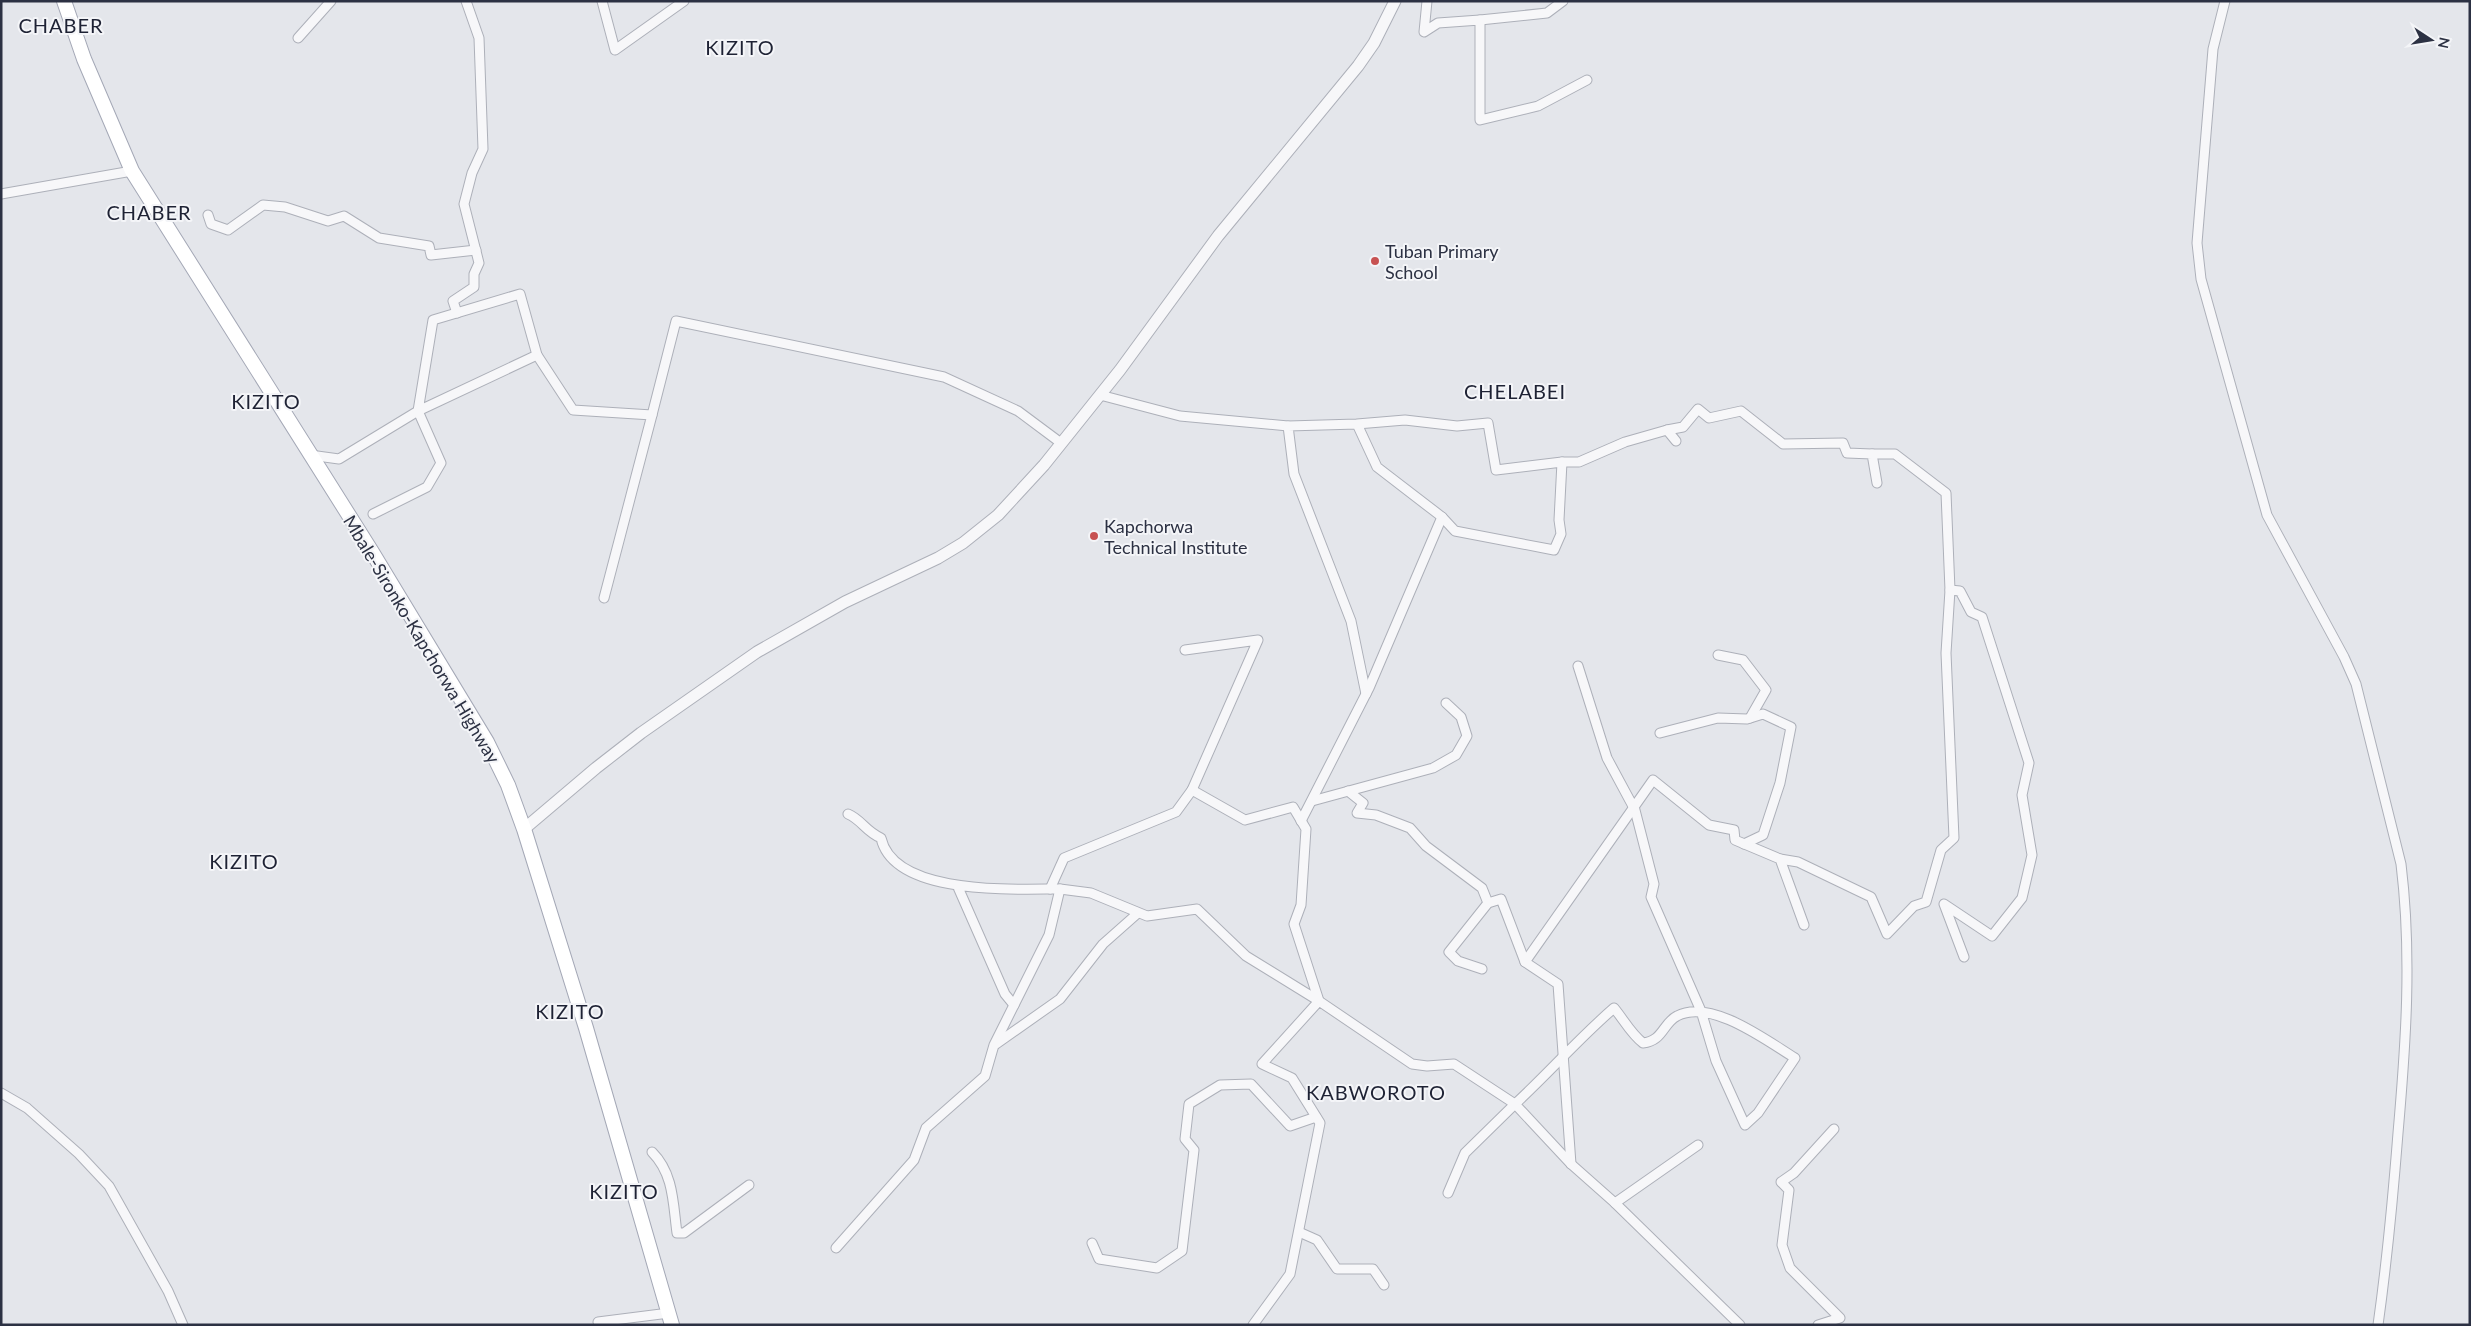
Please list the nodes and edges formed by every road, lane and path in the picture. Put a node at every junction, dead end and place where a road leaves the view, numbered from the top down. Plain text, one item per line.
1 (64, 1) edge
2 (331, 1) edge
3 (466, 1) edge
4 (602, 1) edge
5 (684, 1) edge
6 (1396, 1) edge
7 (1427, 1) edge
8 (1563, 1) edge
9 (2225, 1) edge
10 (1480, 20) junction
11 (298, 38) dead end
12 (1587, 80) dead end
13 (132, 171) junction
14 (1, 194) edge
15 (208, 215) dead end
16 (476, 250) junction
17 (457, 312) junction
18 (537, 355) junction
19 (1100, 395) junction
20 (418, 411) junction
21 (652, 415) junction
22 (1357, 424) junction
23 (1288, 426) junction
24 (1667, 430) junction
25 (1676, 441) dead end
26 (1061, 443) junction
27 (1872, 454) junction
28 (310, 455) junction
29 (1562, 462) junction
30 (1877, 483) dead end
31 (373, 514) dead end
32 (1442, 517) junction
33 (1950, 590) junction
34 (604, 598) dead end
35 (1185, 650) dead end
36 (1718, 655) dead end
37 (1578, 666) dead end
38 (1366, 694) junction
39 (1446, 703) dead end
40 (1750, 718) junction
41 (1660, 733) dead end
42 (1192, 790) junction
43 (1348, 791) junction
44 (1312, 801) junction
45 (1634, 808) junction
46 (848, 814) dead end
47 (1301, 821) junction
48 (524, 829) junction
49 (1744, 844) junction
50 (1780, 859) junction
51 (957, 884) junction
52 (1050, 889) junction
53 (1060, 889) junction
54 (1488, 903) junction
55 (1138, 913) junction
56 (1804, 925) dead end
57 (1964, 957) dead end
58 (1525, 962) junction
59 (1482, 969) dead end
60 (1319, 1001) junction
61 (1014, 1005) junction
62 (1701, 1011) junction
63 (994, 1045) junction
64 (1562, 1055) junction
65 (1, 1093) edge
66 (1514, 1104) junction
67 (1316, 1117) junction
68 (1834, 1129) dead end
69 (1698, 1145) dead end
70 (652, 1152) dead end
71 (1571, 1164) junction
72 (749, 1185) dead end
73 (1448, 1193) dead end
74 (1615, 1203) junction
75 (1299, 1232) junction
76 (1092, 1243) dead end
77 (836, 1248) dead end
78 (1384, 1285) dead end
79 (670, 1319) edge
80 (598, 1322) dead end
81 (183, 1325) edge
82 (1253, 1325) edge
83 (1740, 1325) edge
84 (1818, 1325) edge
85 (2378, 1325) edge

1 - 13 main road, Mbale-Sironko-Kapchorwa Highway
2 - 11 street
3 - 16 street
4 - 5 street
6 - 19 street
7 - 10 street
8 - 10 street
9 - 85 street
10 - 12 street
13 - 14 street
13 - 28 main road, Mbale-Sironko-Kapchorwa Highway
15 - 16 street
16 - 17 street
17 - 18 street
17 - 20 street
18 - 20 street
18 - 21 street
19 - 23 street
19 - 26 street
20 - 28 street
20 - 31 street
21 - 26 street
21 - 34 street
22 - 23 street
22 - 29 street
22 - 32 street
23 - 38 street
24 - 25 street
24 - 27 street
24 - 29 street
26 - 48 street
27 - 30 street
27 - 33 street
28 - 48 main road, Mbale-Sironko-Kapchorwa Highway
29 - 32 street
32 - 38 street
33 - 50 street
33 - 57 street
35 - 42 street
36 - 40 street
37 - 45 street
38 - 44 street
39 - 43 street
40 - 41 street
40 - 49 street
42 - 47 street
42 - 52 street
43 - 44 street
43 - 54 street
44 - 47 street
45 - 49 street
45 - 58 street
45 - 62 street
46 - 51 street
47 - 60 street
48 - 79 main road, Mbale-Sironko-Kapchorwa Highway
49 - 50 street
50 - 56 street
51 - 52 street
51 - 61 street
52 - 53 street
53 - 55 street
53 - 61 street
54 - 58 street
54 - 59 street
55 - 60 street
55 - 63 street
58 - 64 street
60 - 66 street
60 - 67 street
61 - 63 street
62 - 62 street
62 - 64 street
63 - 77 street
64 - 66 street
64 - 71 street
65 - 81 street
66 - 71 street
66 - 73 street
67 - 75 street
67 - 76 street
68 - 84 street
69 - 74 street
70 - 72 street
71 - 74 street
74 - 83 street
75 - 78 street
75 - 82 street
79 - 80 street

